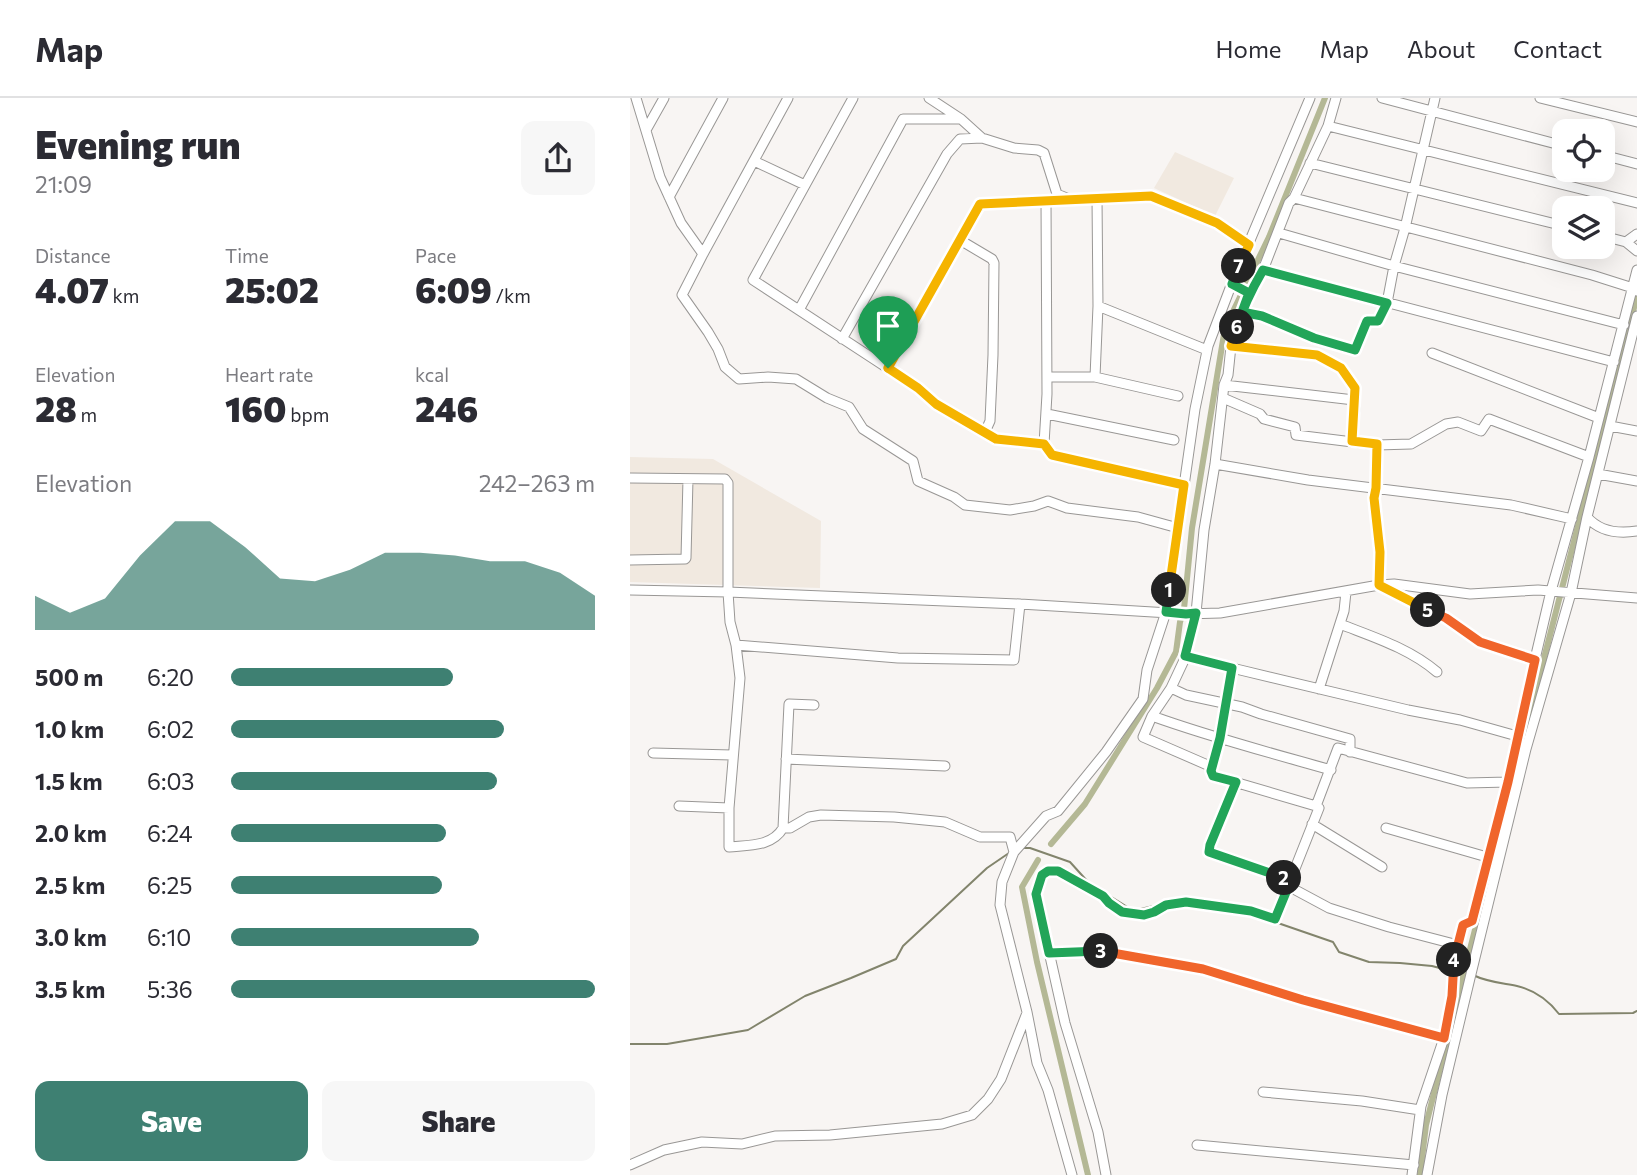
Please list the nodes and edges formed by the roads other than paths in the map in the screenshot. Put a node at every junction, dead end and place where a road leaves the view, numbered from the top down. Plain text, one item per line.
1 (636, 98) edge
2 (664, 98) edge
3 (723, 98) edge
4 (788, 98) edge
5 (853, 98) edge
6 (929, 98) edge
7 (1310, 98) edge
8 (1336, 98) edge
9 (1382, 98) edge
10 (1435, 98) edge
11 (1540, 98) edge
12 (1431, 111) junction
13 (961, 119) junction
14 (1637, 122) edge
15 (1328, 126) junction
16 (646, 130) junction
17 (982, 138) junction
18 (1552, 143) edge
19 (1422, 150) junction
20 (1615, 158) edge
21 (754, 161) junction
22 (1310, 163) junction
23 (1637, 164) edge
24 (805, 185) junction
25 (1414, 189) junction
26 (669, 197) junction
27 (1097, 198) junction
28 (1294, 198) junction
29 (1069, 199) junction
30 (1046, 200) junction
31 (1637, 203) edge
32 (1552, 223) edge
33 (1405, 228) junction
34 (1279, 233) junction
35 (1637, 234) edge
36 (1615, 239) edge
37 (960, 240) junction
38 (1626, 242) junction
39 (1249, 245) junction
40 (1637, 251) edge
41 (703, 254) junction
42 (1394, 266) junction
43 (1263, 270) junction
44 (1637, 270) edge
45 (1232, 284) junction
46 (1635, 289) edge
47 (1249, 293) junction
48 (1387, 303) junction
49 (1098, 306) junction
50 (799, 310) junction
51 (1242, 312) junction
52 (1637, 316) edge
53 (1632, 327) edge
54 (842, 338) junction
55 (1231, 346) junction
56 (1207, 351) junction
57 (1432, 353) dead end
58 (1614, 362) junction
59 (888, 368) junction
60 (1048, 377) junction
61 (1096, 377) junction
62 (1224, 386) junction
63 (1178, 396) dead end
64 (1223, 398) junction
65 (1354, 400) junction
66 (1046, 414) junction
67 (1599, 418) junction
68 (1610, 426) junction
69 (1637, 431) edge
70 (985, 432) junction
71 (1174, 440) dead end
72 (1352, 441) junction
73 (1044, 444) junction
74 (1377, 444) junction
75 (1589, 457) junction
76 (1215, 464) junction
77 (1598, 474) junction
78 (630, 478) edge
79 (688, 479) junction
80 (1637, 481) edge
81 (1184, 485) junction
82 (1376, 488) junction
83 (1587, 517) junction
84 (1572, 519) junction
85 (1178, 528) junction
86 (1637, 531) edge
87 (630, 560) edge
88 (1381, 585) junction
89 (630, 590) edge
90 (1552, 591) junction
91 (728, 592) junction
92 (1346, 592) junction
93 (1568, 593) junction
94 (1637, 598) edge
95 (1020, 604) junction
96 (1170, 612) junction
97 (1191, 613) junction
98 (1340, 624) junction
99 (736, 645) junction
100 (1185, 656) junction
101 (1535, 660) junction
102 (1232, 668) junction
103 (1437, 672) dead end
104 (1171, 688) junction
105 (1319, 689) junction
106 (1225, 704) junction
107 (814, 705) dead end
108 (1152, 716) junction
109 (1517, 736) junction
110 (1220, 738) junction
111 (1350, 752) junction
112 (653, 753) dead end
113 (732, 755) junction
114 (786, 759) junction
115 (946, 766) dead end
116 (1212, 768) junction
117 (1331, 770) junction
118 (1236, 782) junction
119 (1508, 782) junction
120 (679, 806) dead end
121 (1316, 806) junction
122 (729, 808) junction
123 (1312, 824) junction
124 (783, 828) junction
125 (1386, 828) dead end
126 (1014, 852) junction
127 (1488, 857) junction
128 (1382, 867) dead end
129 (1289, 883) junction
130 (1458, 945) junction
131 (1049, 953) junction
132 (1027, 1012) junction
133 (1444, 1038) junction
134 (1263, 1092) dead end
135 (1420, 1110) junction
136 (1197, 1145) dead end
137 (630, 1165) edge
138 (1413, 1170) edge
139 (1072, 1175) edge
140 (1106, 1175) edge
141 (1427, 1175) edge

1 - 16 street
2 - 16 street
3 - 26 street
4 - 21 street
5 - 24 street
6 - 13 street
7 - 39 street
8 - 15 street
9 - 12 street
10 - 12 street
11 - 14 street
12 - 18 street
12 - 19 street
13 - 17 street
13 - 50 street
15 - 19 street
15 - 22 street
16 - 26 street
17 - 29 street
17 - 54 street
19 - 25 street
19 - 31 street
20 - 23 street
21 - 24 street
21 - 41 street
22 - 25 street
22 - 28 street
24 - 50 street
25 - 32 street
25 - 33 street
26 - 41 street
27 - 29 street
27 - 39 street
27 - 49 street
28 - 33 street
28 - 34 street
29 - 30 street
30 - 37 street
30 - 60 street
33 - 42 street
33 - 46 street
34 - 42 street
34 - 43 street
35 - 38 street
36 - 38 street
37 - 59 street
37 - 70 street
38 - 40 street
39 - 45 street
41 - 85 street
42 - 48 street
42 - 53 street
43 - 47 street
43 - 48 street
44 - 46 street
45 - 47 street
45 - 56 street
46 - 53 street
47 - 51 street
48 - 51 street
48 - 58 street
49 - 56 street
49 - 61 street
50 - 54 street
51 - 55 street
52 - 53 street
53 - 58 street
53 - 68 street
54 - 59 street
55 - 62 street
55 - 65 street
56 - 81 street
57 - 67 street
58 - 67 street
59 - 70 street
60 - 61 street
60 - 66 street
61 - 63 street
62 - 64 street
62 - 65 street
64 - 72 street
64 - 76 street
65 - 72 street
66 - 71 street
66 - 73 street
67 - 75 street
68 - 69 street
68 - 77 street
70 - 73 street
72 - 74 street
73 - 81 street
74 - 75 street
74 - 82 street
75 - 84 street
76 - 82 street
76 - 97 street
77 - 80 street
77 - 83 street
78 - 79 street
79 - 87 street
79 - 91 street
81 - 85 street
82 - 84 street
82 - 88 street
83 - 86 street
83 - 93 street
84 - 90 street
85 - 96 street
88 - 90 street
88 - 92 street
88 - 101 street
89 - 91 street
90 - 93 street
90 - 101 street
91 - 95 street
91 - 99 street
92 - 97 street
92 - 98 street
93 - 94 street
93 - 141 street
95 - 96 street
95 - 99 street
96 - 97 street
96 - 126 street
97 - 100 street
98 - 103 street
98 - 105 street
99 - 113 street
100 - 102 street
100 - 104 street
101 - 109 street
102 - 105 street
102 - 106 street
104 - 106 street
104 - 108 street
105 - 109 street
106 - 110 street
106 - 111 street
107 - 114 street
108 - 110 street
108 - 116 street
109 - 119 street
110 - 116 street
110 - 117 street
111 - 117 street
111 - 119 street
112 - 113 street
113 - 122 street
114 - 115 street
114 - 124 street
116 - 118 street
117 - 121 street
118 - 121 street
118 - 129 street
119 - 127 street
120 - 122 street
121 - 123 street
122 - 124 street
123 - 128 street
123 - 129 street
124 - 126 street
125 - 127 street
126 - 132 street
127 - 130 street
129 - 130 street
129 - 131 street
130 - 133 street
131 - 133 street
131 - 140 street
132 - 137 street
132 - 139 street
133 - 135 street
134 - 135 street
135 - 138 street
136 - 138 street

